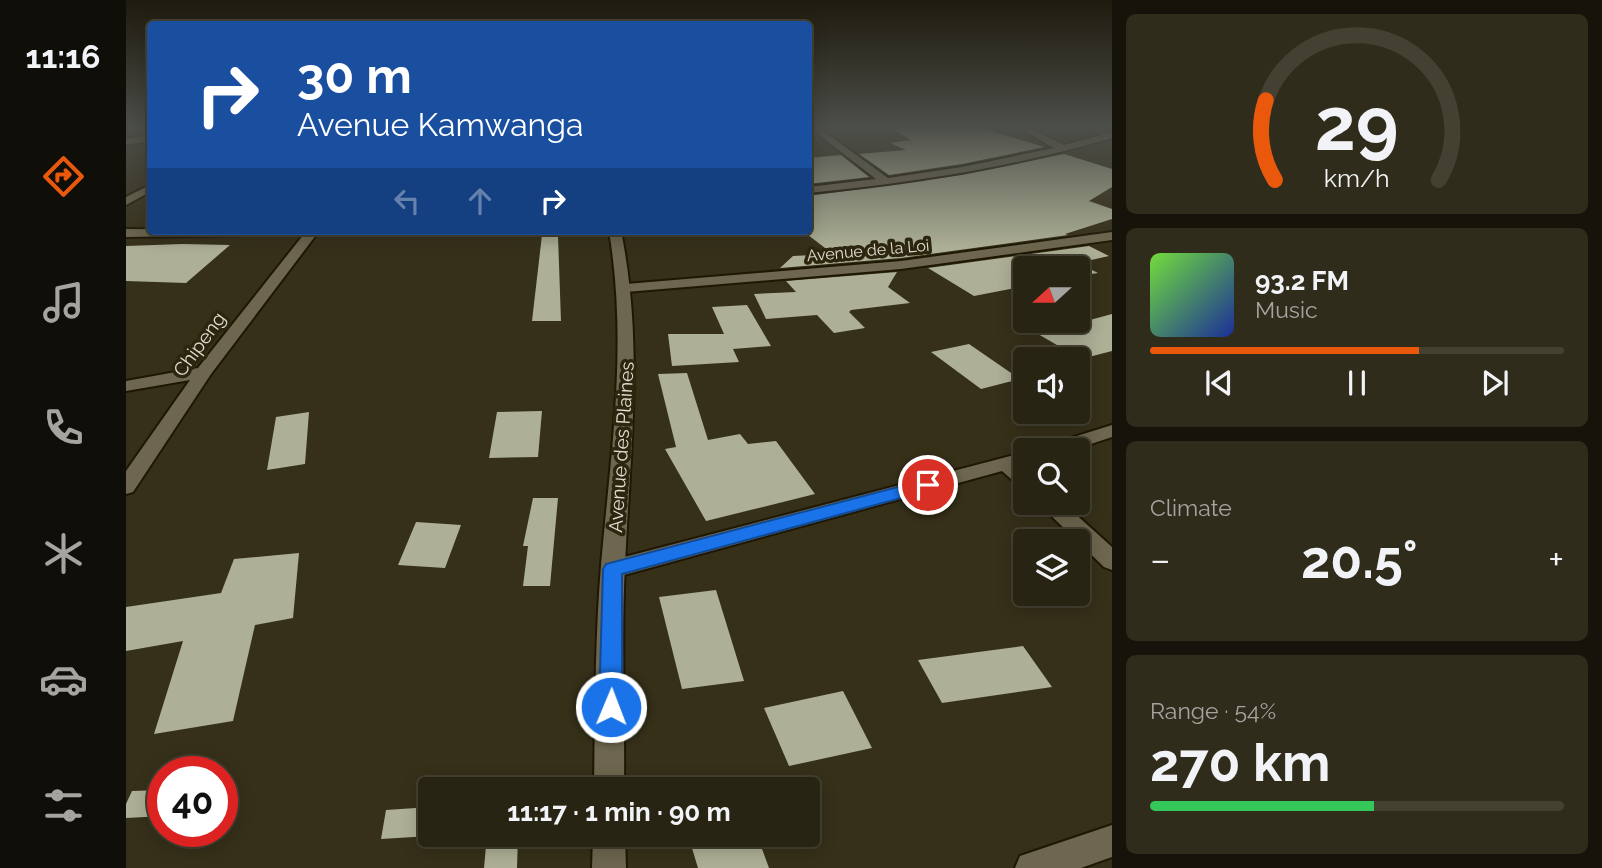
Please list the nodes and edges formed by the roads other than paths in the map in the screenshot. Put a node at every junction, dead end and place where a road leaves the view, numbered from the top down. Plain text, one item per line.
1 (868, 169) edge
2 (978, 169) edge
3 (886, 182) junction
4 (147, 190) edge
5 (812, 190) edge
6 (126, 202) edge
7 (126, 233) edge
8 (147, 233) edge
9 (310, 235) edge
10 (616, 235) edge
11 (1112, 236) edge
12 (626, 288) junction
13 (204, 372) junction
14 (126, 386) edge
15 (1112, 431) edge
16 (1090, 438) edge
17 (1013, 462) edge
18 (126, 487) edge
19 (1062, 515) edge
20 (1112, 561) edge
21 (612, 569) junction
22 (609, 777) edge
23 (1112, 841) edge
24 (609, 847) edge
25 (609, 868) edge
26 (1032, 868) edge

1 - 3 street
2 - 3 street
3 - 5 street
4 - 6 street
7 - 8 street
9 - 13 street, Chipeng
10 - 12 street, Avenue des Plaines
11 - 12 street, Avenue de la Loi
12 - 21 street, Avenue des Plaines
13 - 14 street
13 - 18 street, Chipeng
15 - 16 street
17 - 21 street
19 - 20 street
21 - 22 street, Avenue des Plaines
23 - 26 street
24 - 25 street

